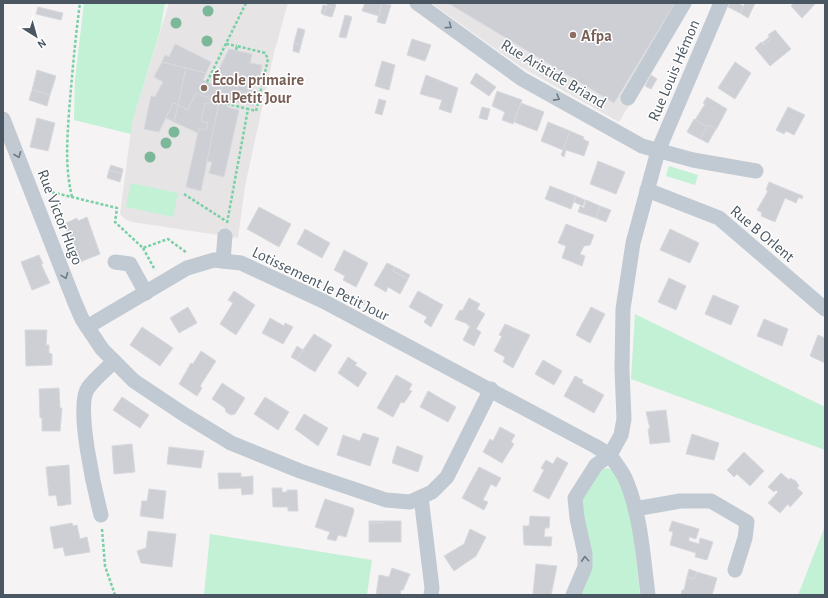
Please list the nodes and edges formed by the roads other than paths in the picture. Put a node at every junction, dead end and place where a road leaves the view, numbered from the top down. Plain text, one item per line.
1 (417, 3) edge
2 (684, 3) edge
3 (721, 3) edge
4 (628, 98) dead end
5 (3, 119) edge
6 (658, 151) junction
7 (756, 171) dead end
8 (647, 190) junction
9 (226, 229) road end
10 (223, 261) junction
11 (115, 262) dead end
12 (146, 292) junction
13 (825, 309) edge
14 (88, 327) junction
15 (114, 362) junction
16 (491, 390) junction
17 (610, 455) junction
18 (421, 497) junction
19 (635, 509) junction
20 (100, 515) road end
21 (735, 570) dead end
22 (431, 595) edge
23 (573, 595) edge
24 (648, 595) edge

1 -> 6 street, Rue Aristide Briand
2 - 4 street
3 - 6 street, Rue Louis Hémon
5 -> 14 street, Rue Victor Hugo
6 - 7 street, Rue Aristide Briand
6 - 8 street, Rue Louis Hémon
8 - 13 street, Rue B Orlent
8 - 17 street, Rue Louis Hémon
9 - 10 street
10 - 12 street, Lotissement le Petit Jour
10 - 16 street, Lotissement le Petit Jour
11 - 12 street
12 - 14 street, Lotissement le Petit Jour
14 - 15 street
15 - 18 street
15 - 20 street
16 - 17 street, Lotissement le Petit Jour
16 - 18 street
17 - 19 street
23 -> 17 street
18 - 22 street
19 - 21 street
19 - 24 street

